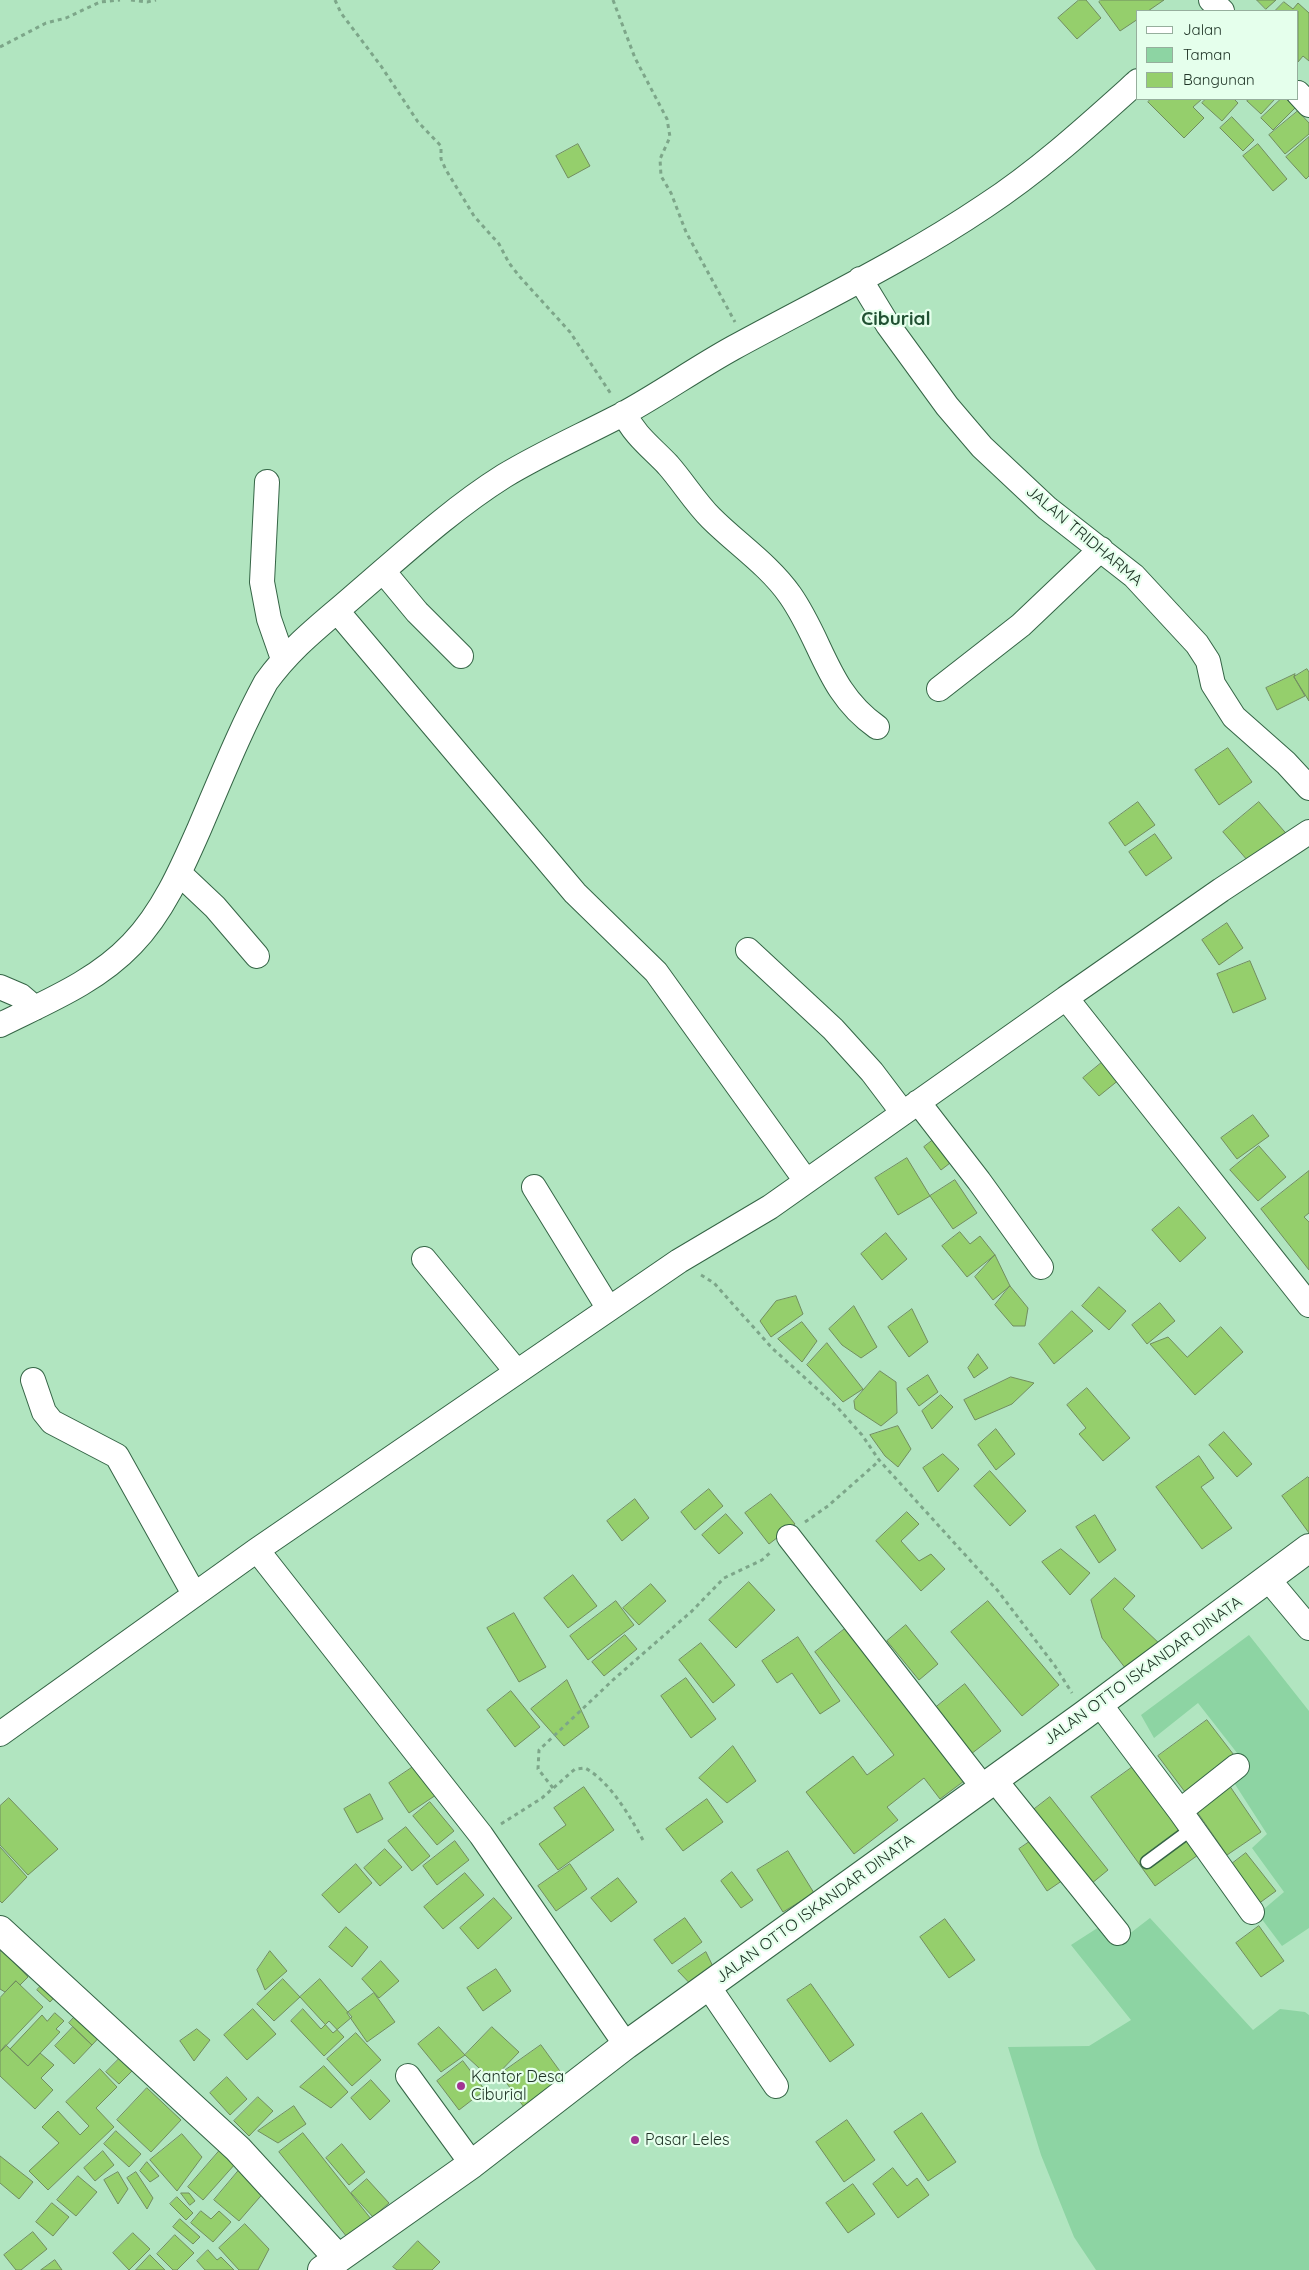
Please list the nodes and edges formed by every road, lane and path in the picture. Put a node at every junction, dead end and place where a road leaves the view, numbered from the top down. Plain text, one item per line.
1 (120, 0) edge
2 (131, 0) edge
3 (156, 0) edge
4 (335, 0) edge
5 (612, 0) edge
6 (0, 47) edge
7 (1136, 83) edge
8 (1299, 94) edge
9 (1309, 105) edge
10 (860, 279) junction
11 (746, 341) junction
12 (624, 413) junction
13 (267, 482) dead end
14 (1101, 549) junction
15 (383, 571) junction
16 (337, 611) junction
17 (462, 656) dead end
18 (283, 659) junction
19 (939, 689) dead end
20 (877, 727) dead end
21 (1309, 788) edge
22 (1309, 832) edge
23 (179, 873) junction
24 (748, 950) dead end
25 (257, 956) dead end
26 (0, 987) edge
27 (1066, 998) junction
28 (35, 1008) junction
29 (0, 1025) edge
30 (910, 1108) junction
31 (806, 1181) junction
32 (534, 1187) dead end
33 (424, 1259) dead end
34 (679, 1262) junction
35 (1041, 1267) dead end
36 (1309, 1305) edge
37 (609, 1309) junction
38 (517, 1372) junction
39 (33, 1380) dead end
40 (879, 1460) junction
41 (788, 1537) junction
42 (1309, 1548) edge
43 (257, 1550) junction
44 (1268, 1579) junction
45 (194, 1594) junction
46 (1309, 1628) edge
47 (1092, 1709) junction
48 (0, 1734) edge
49 (1238, 1766) dead end
50 (988, 1783) junction
51 (553, 1788) junction
52 (1186, 1820) junction
53 (481, 1835) junction
54 (644, 1842) dead end
55 (1147, 1862) dead end
56 (1252, 1912) dead end
57 (0, 1930) edge
58 (1118, 1933) dead end
59 (708, 1986) junction
60 (626, 2045) junction
61 (408, 2076) dead end
62 (776, 2086) dead end
63 (472, 2164) junction
64 (337, 2266) edge

1 - 6 path
2 - 3 path
4 - 12 path
5 - 11 path
7 - 10 street
8 - 9 street
10 - 11 street
10 - 14 street, JALAN TRIDHARMA
11 - 12 street
12 - 15 street
12 - 20 street
13 - 18 street
14 - 19 street
14 - 21 street, JALAN TRIDHARMA
15 - 16 street
15 - 17 street
16 - 18 street
16 - 31 street
18 - 23 street
22 - 27 street
23 - 25 street
23 - 28 street
24 - 30 street
26 - 28 street
27 - 30 street
27 - 36 street
28 - 29 street
30 - 31 street
30 - 35 street
31 - 34 street
32 - 37 street
33 - 38 street
34 - 37 street
34 - 40 path
37 - 38 street
38 - 43 street
39 - 45 street
40 - 41 path
40 - 47 path
41 - 50 street
41 - 51 path
42 - 44 main road, JALAN OTTO ISKANDAR DINATA
43 - 45 street
43 - 53 street
44 - 46 street
44 - 47 main road, JALAN OTTO ISKANDAR DINATA
45 - 48 street
47 - 50 main road, JALAN OTTO ISKANDAR DINATA
47 - 52 street
49 - 52 street
50 - 58 street
50 - 59 main road, JALAN OTTO ISKANDAR DINATA
51 - 53 path
51 - 54 path
52 - 55 lane
52 - 56 street
53 - 60 street
57 - 64 main road
59 - 60 main road, JALAN OTTO ISKANDAR DINATA
59 - 62 street
60 - 63 main road, JALAN OTTO ISKANDAR DINATA
61 - 63 street
63 - 64 main road, JALAN OTTO ISKANDAR DINATA

